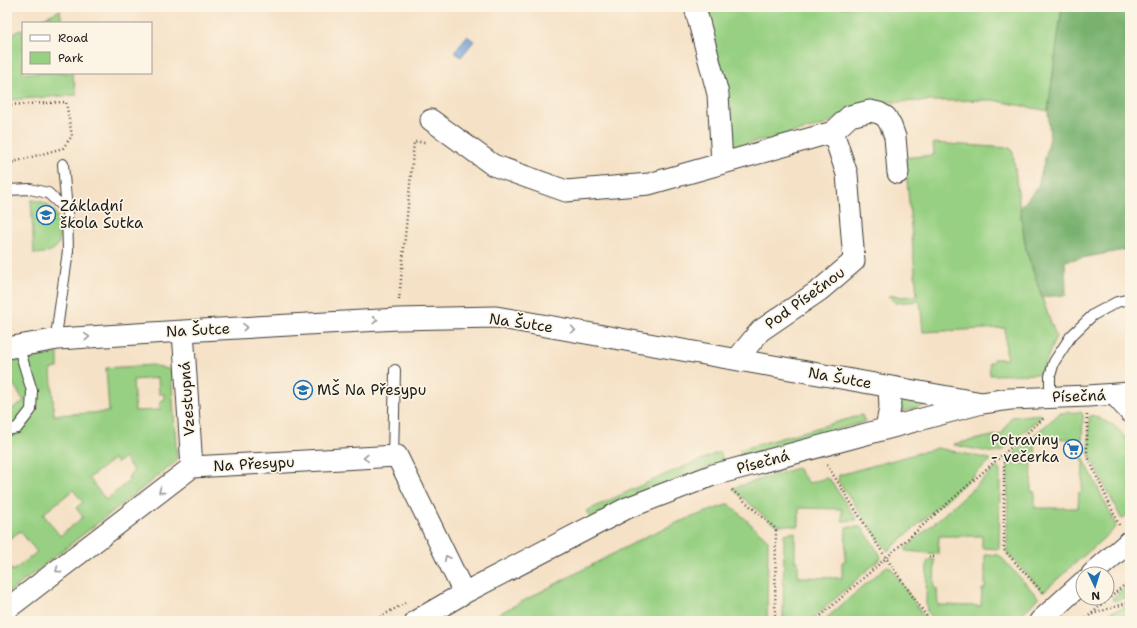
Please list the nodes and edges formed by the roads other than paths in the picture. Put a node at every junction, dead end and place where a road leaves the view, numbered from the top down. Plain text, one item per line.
1 (695, 7) edge
2 (432, 120) dead end
3 (833, 132) junction
4 (722, 163) junction
5 (63, 164) dead end
6 (898, 173) dead end
7 (7, 190) edge
8 (67, 211) junction
9 (1130, 300) edge
10 (183, 331) junction
11 (58, 339) junction
12 (12, 347) edge
13 (737, 359) junction
14 (395, 370) dead end
15 (889, 386) junction
16 (1122, 394) edge
17 (982, 403) junction
18 (1049, 406) junction
19 (1130, 412) edge
20 (886, 428) junction
21 (7, 430) edge
22 (393, 457) junction
23 (192, 467) junction
24 (1129, 542) edge
25 (1101, 566) edge
26 (1075, 589) edge
27 (464, 593) junction
28 (7, 609) edge
29 (416, 621) edge
30 (1040, 621) edge

1 - 4 street
2 - 4 street
3 - 4 street
3 - 6 street
3 - 13 street, Pod Písečnou
5 - 8 lane
7 - 8 lane
8 - 11 lane
9 - 18 lane
11 -> 10 street, Na Šutce
10 -> 13 street, Na Šutce
10 - 23 street, Vzestupná
11 - 12 street, Na Šutce
12 - 21 lane
13 - 15 street, Na Šutce
14 - 22 lane
15 - 17 street, Na Šutce
15 - 20 street
16 - 18 street, Písečná
16 - 19 street, Písečná
17 - 18 street, Písečná
17 - 20 street, Písečná
20 - 27 street, Písečná
22 -> 23 street, Na Přesypu
27 -> 22 street
23 -> 28 street, Na Přesypu
24 - 25 street
26 - 30 street
27 - 29 street, Písečná

